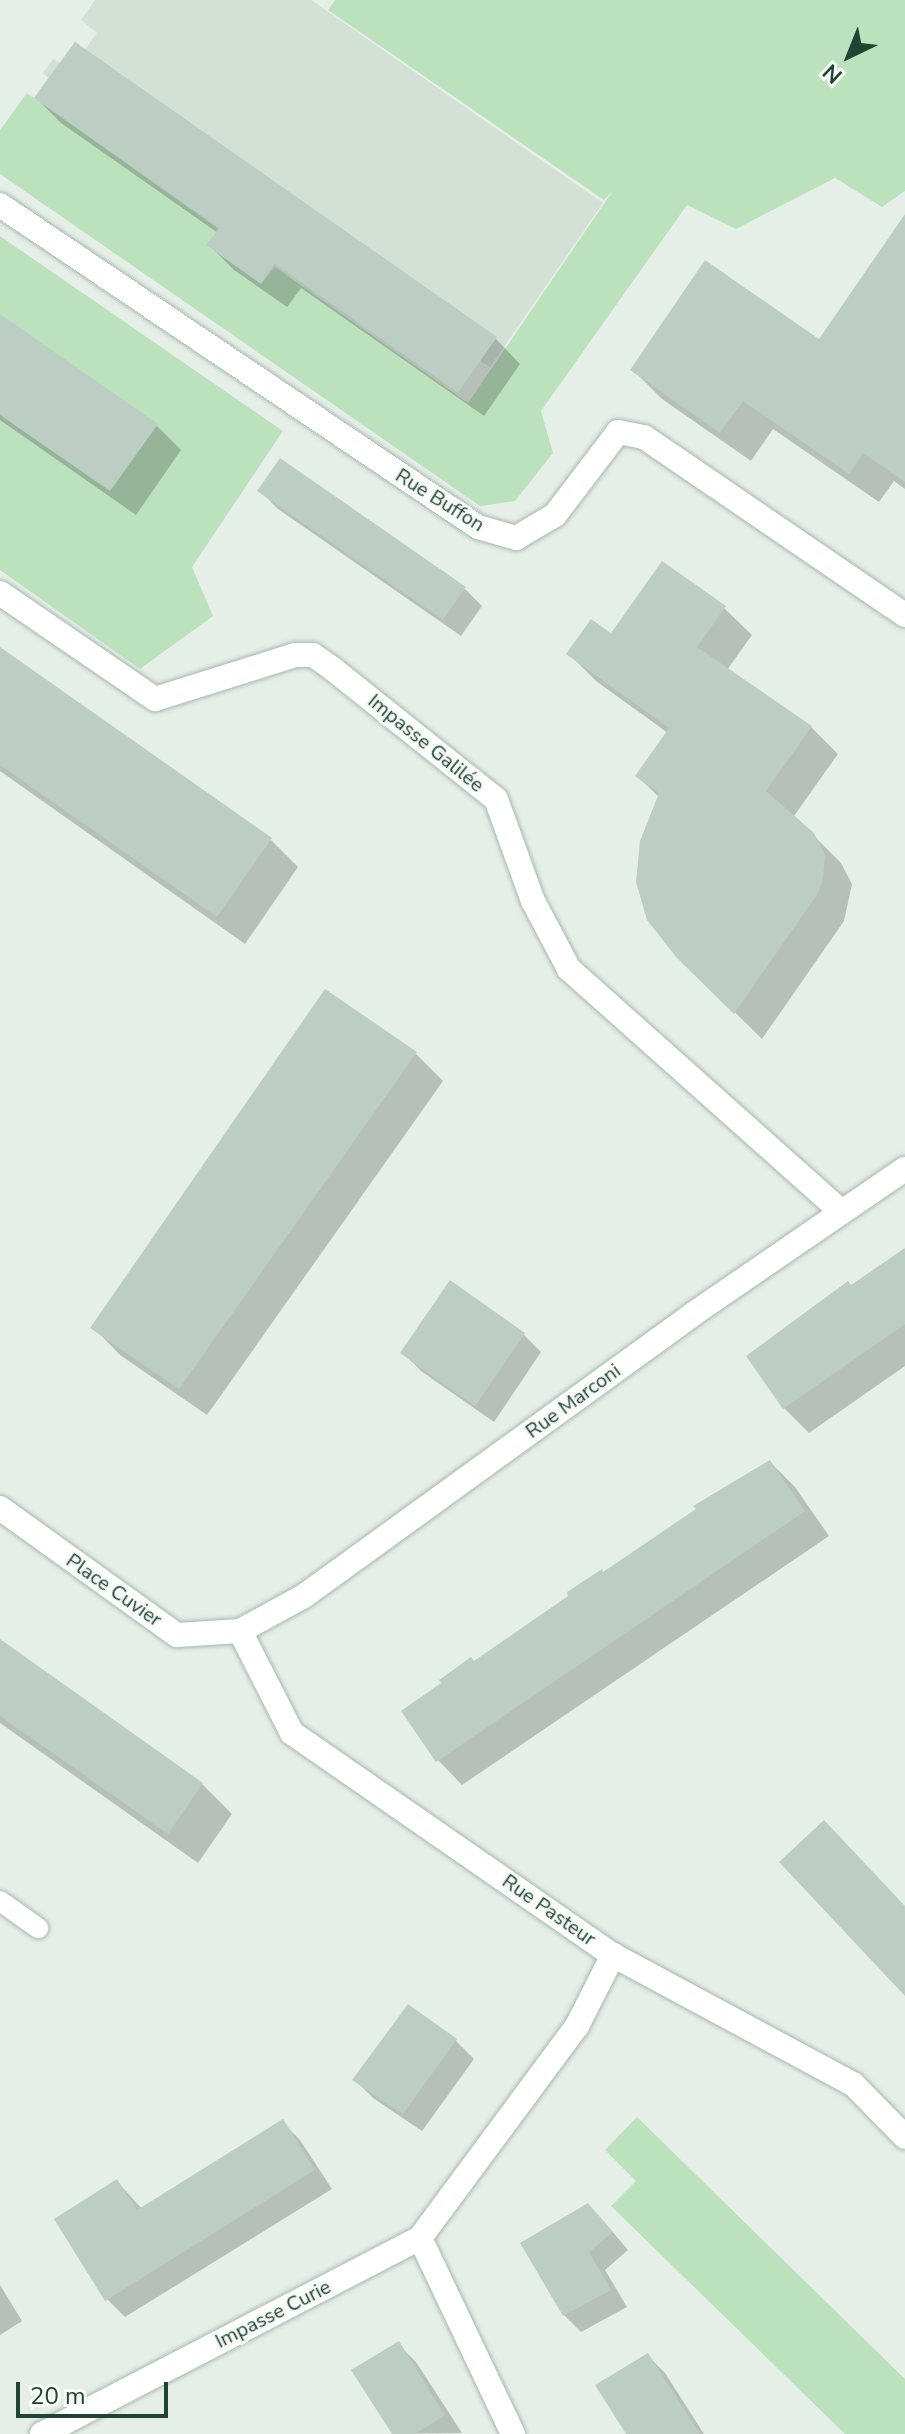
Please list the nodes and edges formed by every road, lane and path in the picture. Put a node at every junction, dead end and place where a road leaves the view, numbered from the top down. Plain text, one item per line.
1 (0, 205) edge
2 (0, 593) edge
3 (905, 615) edge
4 (905, 1169) edge
5 (842, 1212) junction
6 (0, 1508) edge
7 (240, 1631) junction
8 (0, 1901) edge
9 (38, 1928) dead end
10 (613, 1955) junction
11 (905, 2137) edge
12 (420, 2238) junction
13 (42, 2434) edge
14 (513, 2434) edge

1 - 3 street, Rue Buffon
2 - 5 street, Impasse Galilée
4 - 5 street, Rue Marconi
5 - 7 street, Rue Marconi
6 - 7 street, Place Cuvier
7 - 10 street, Rue Pasteur
8 - 9 lane
10 - 11 street, Rue Pasteur
10 - 12 street, Impasse Curie
12 - 13 street, Impasse Curie
12 - 14 street

